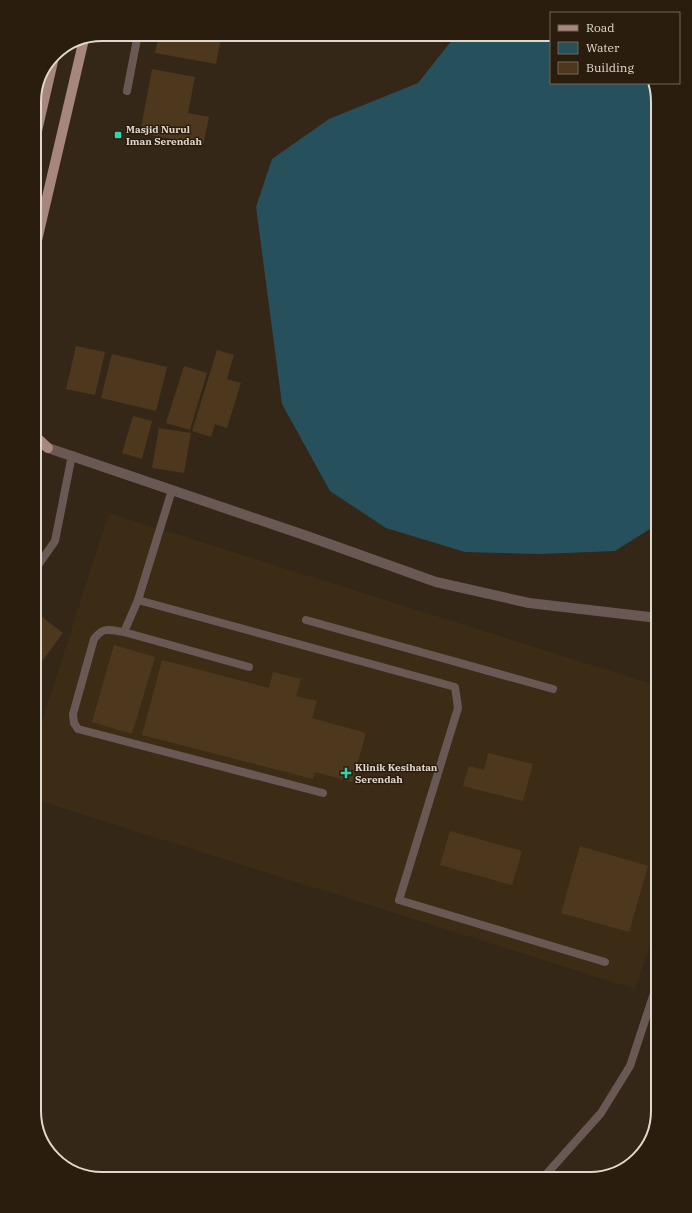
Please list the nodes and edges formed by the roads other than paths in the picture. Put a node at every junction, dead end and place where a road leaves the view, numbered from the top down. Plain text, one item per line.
1 (136, 41) edge
2 (83, 44) edge
3 (51, 69) edge
4 (127, 91) dead end
5 (41, 114) edge
6 (41, 223) edge
7 (41, 441) edge
8 (41, 444) edge
9 (41, 447) edge
10 (48, 448) junction
11 (72, 455) junction
12 (172, 490) junction
13 (41, 561) edge
14 (138, 600) junction
15 (651, 617) edge
16 (306, 620) dead end
17 (124, 632) junction
18 (249, 668) dead end
19 (553, 690) dead end
20 (323, 793) dead end
21 (605, 962) dead end
22 (651, 1002) edge
23 (548, 1172) edge

1 - 4 lane
2 - 6 main road
3 - 5 main road
7 - 10 main road
8 - 10 street
9 - 10 main road
10 - 11 street
11 - 12 street
11 - 13 lane
12 - 14 lane
12 - 15 street
14 - 17 lane
14 - 21 lane
16 - 19 lane
17 - 18 lane
17 - 20 lane
22 - 23 lane

